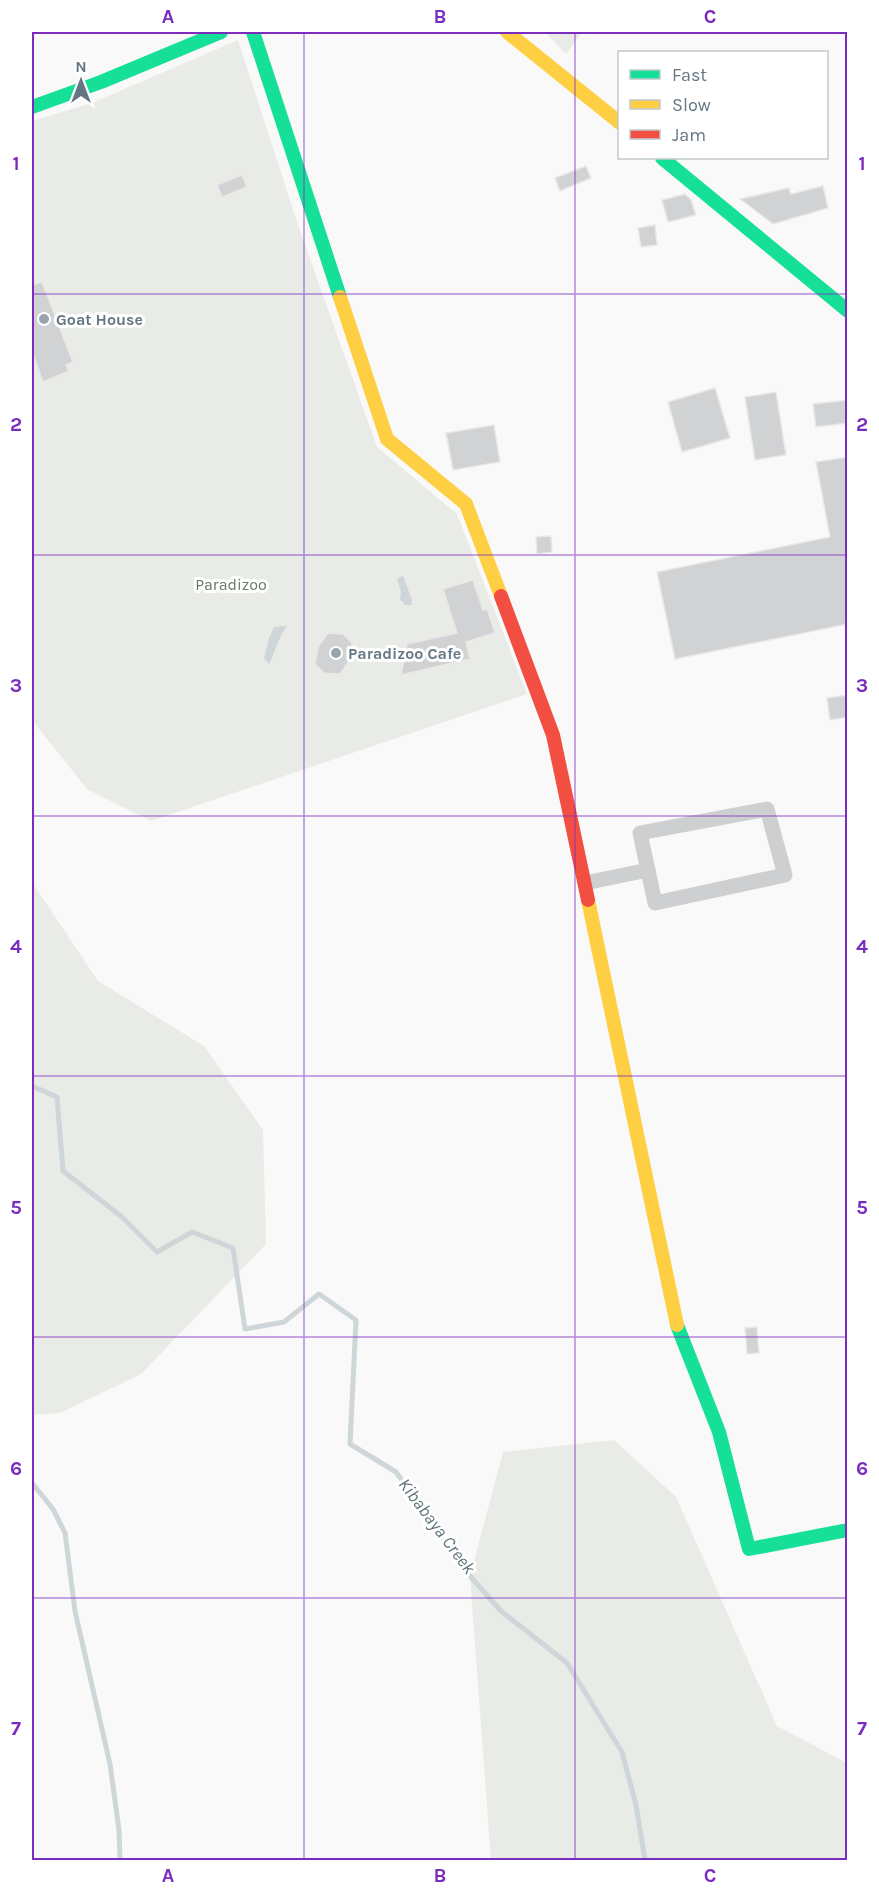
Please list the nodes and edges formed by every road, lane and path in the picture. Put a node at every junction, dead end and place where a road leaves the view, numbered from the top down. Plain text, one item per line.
1 (221, 32) edge
2 (253, 32) edge
3 (507, 32) edge
4 (32, 107) edge
5 (618, 121) edge
6 (663, 159) edge
7 (848, 311) edge
8 (648, 870) junction
9 (585, 884) junction
10 (848, 1530) edge

1 - 4 street
2 - 9 street
3 - 5 street
6 - 7 street
8 - 8 street
8 - 9 street
9 - 10 street

